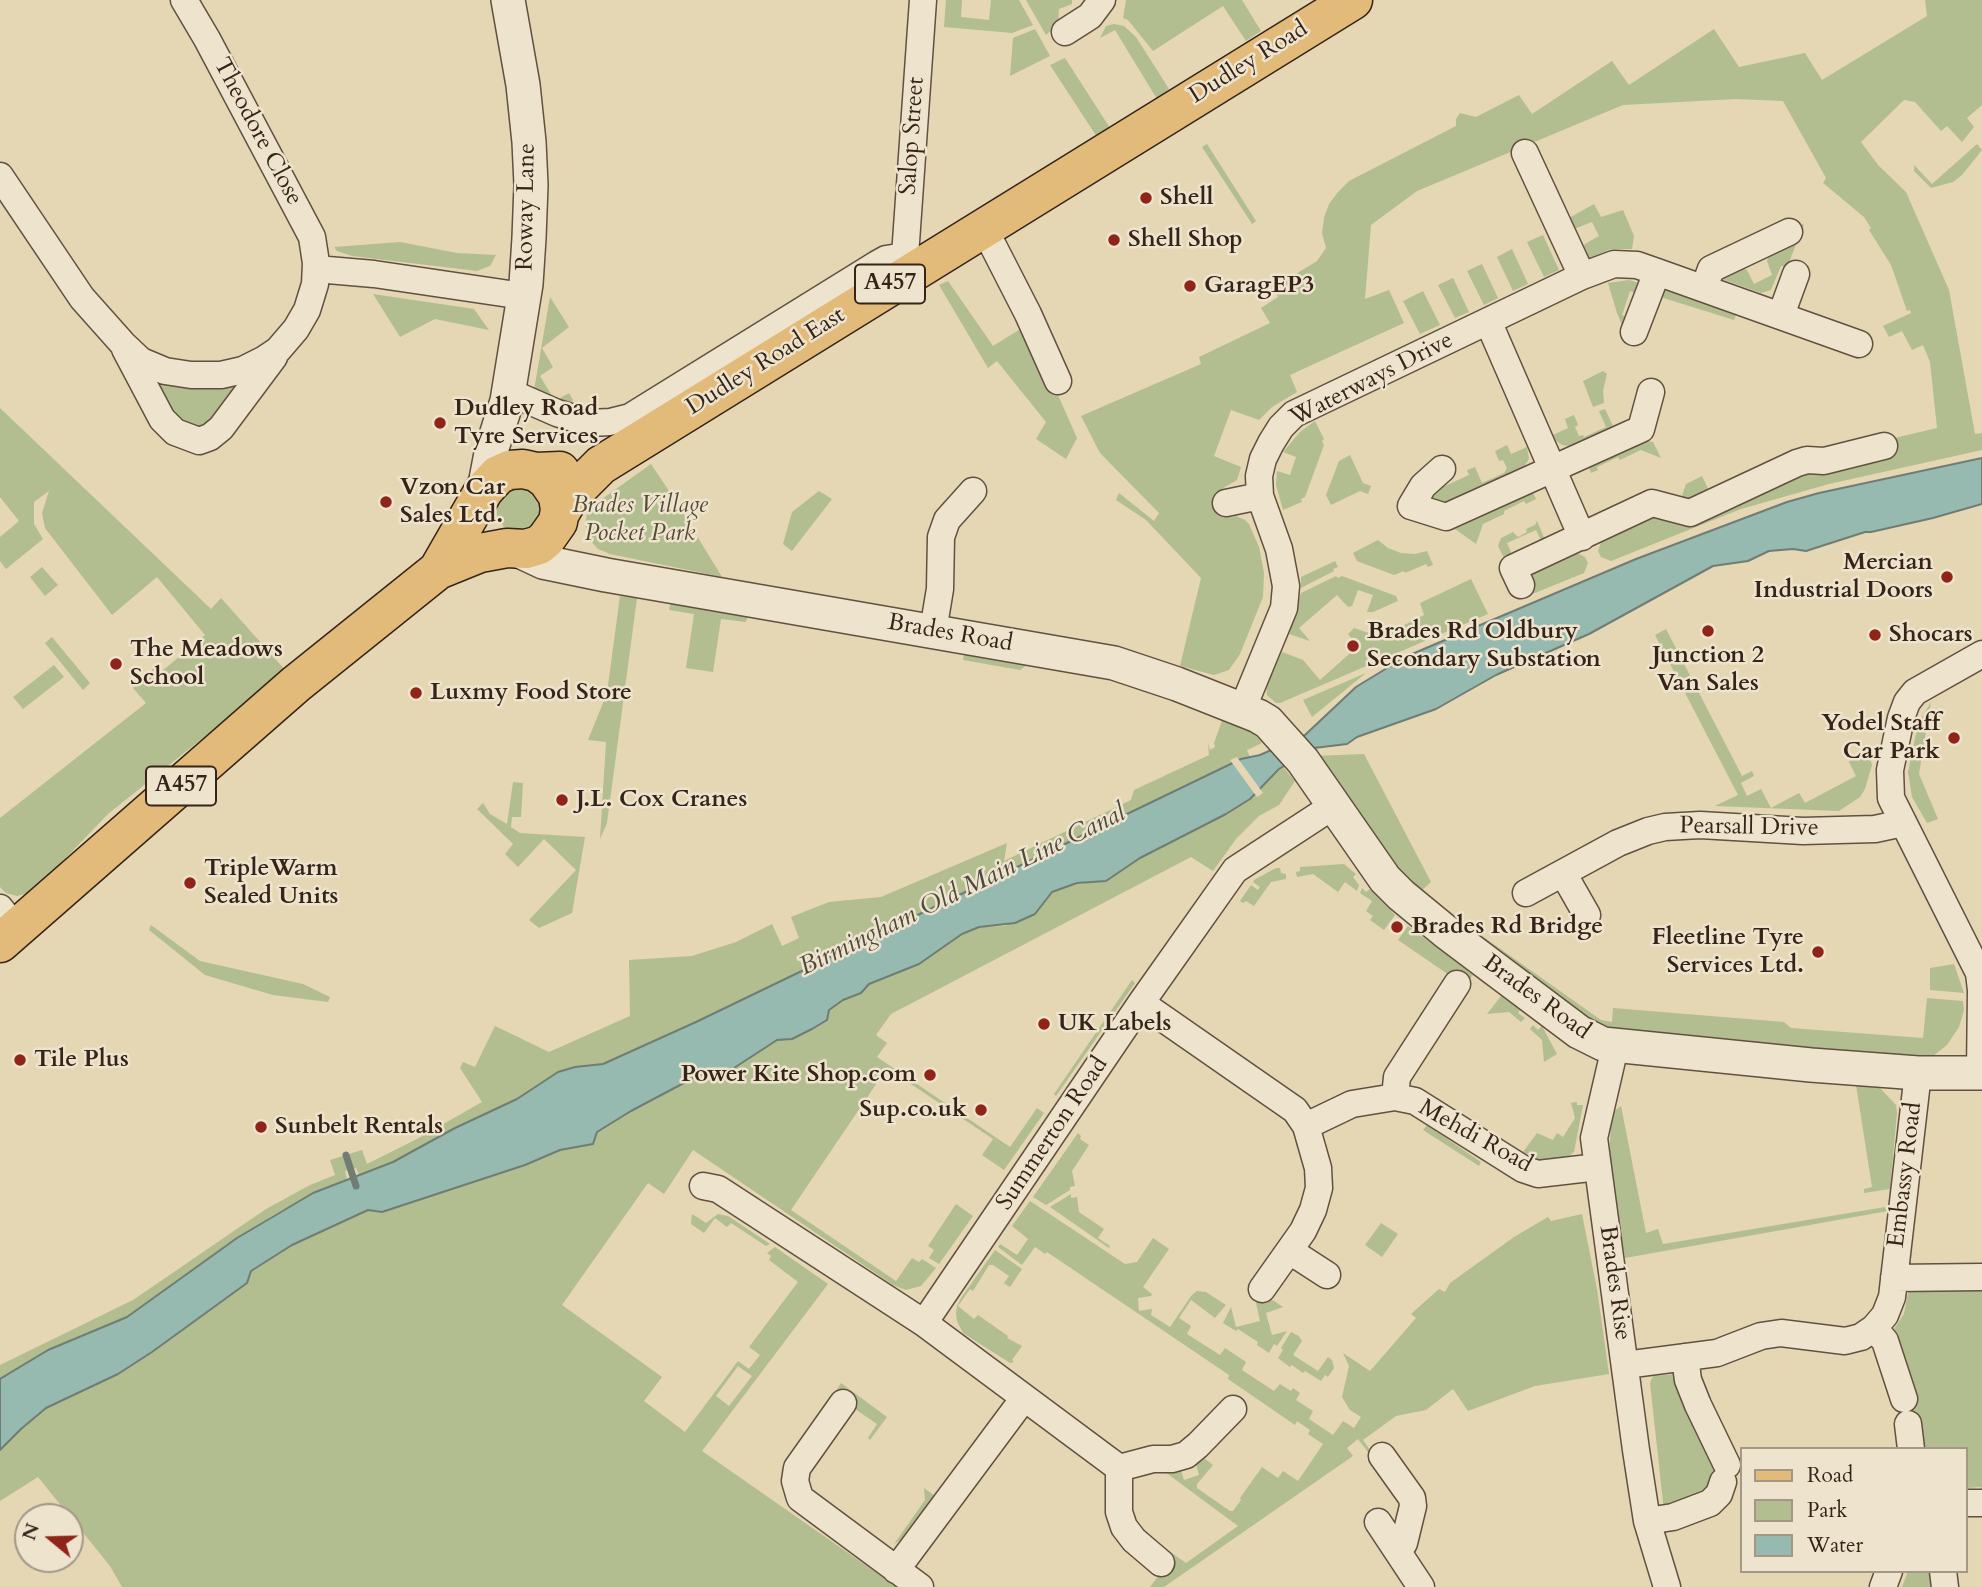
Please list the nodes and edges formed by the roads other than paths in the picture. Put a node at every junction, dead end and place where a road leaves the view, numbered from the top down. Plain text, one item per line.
1 (184, 0) edge
2 (508, 0) edge
3 (923, 0) edge
4 (1102, 0) edge
5 (1353, 0) edge
6 (1065, 32) dead end
7 (1181, 105) joint
8 (1525, 153) dead end
9 (0, 176) edge
10 (984, 228) junction
11 (1789, 232) dead end
12 (908, 264) junction
13 (316, 270) junction
14 (1657, 272) junction
15 (1796, 274) dead end
16 (1582, 276) junction
17 (1704, 288) junction
18 (523, 296) junction
19 (1781, 316) junction
20 (1488, 321) junction
21 (1634, 332) dead end
22 (286, 341) junction
23 (122, 344) junction
24 (1859, 344) dead end
25 (1058, 381) dead end
26 (1651, 392) dead end
27 (506, 403) junction
28 (1884, 446) dead end
29 (601, 465) junction
30 (1551, 468) junction
31 (1442, 469) dead end
32 (533, 471) junction
33 (973, 491) dead end
34 (483, 494) junction
35 (1260, 496) junction
36 (1226, 503) dead end
37 (559, 518) junction
38 (1582, 537) junction
39 (510, 548) junction
40 (438, 570) junction
41 (606, 575) junction
42 (1521, 585) dead end
43 (933, 631) junction
44 (1982, 654) edge
45 (1242, 710) junction
46 (1333, 806) junction
47 (1903, 823) junction
48 (1563, 873) junction
49 (1526, 893) dead end
50 (1587, 915) dead end
51 (5, 926) edge
52 (1457, 984) dead end
53 (1141, 1003) junction
54 (1615, 1047) junction
55 (1918, 1073) junction
56 (1981, 1073) edge
57 (1395, 1097) junction
58 (1306, 1126) junction
59 (1598, 1167) junction
60 (704, 1186) dead end
61 (1290, 1251) junction
62 (1327, 1275) dead end
63 (1982, 1277) edge
64 (1894, 1278) junction
65 (1262, 1289) dead end
66 (924, 1323) junction
67 (1874, 1328) junction
68 (1685, 1357) junction
69 (1625, 1365) junction
70 (1024, 1398) junction
71 (843, 1403) dead end
72 (1233, 1409) dead end
73 (1908, 1424) edge
74 (1382, 1456) dead end
75 (1119, 1468) junction
76 (1647, 1521) junction
77 (1378, 1522) dead end
78 (1432, 1525) dead end
79 (1400, 1546) junction
80 (1161, 1563) dead end
81 (896, 1570) junction
82 (920, 1587) edge
83 (1421, 1587) edge
84 (1667, 1587) edge

1 - 13 street, Theodore Close
2 - 18 street, Roway Lane
3 - 12 street, Salop Street
4 - 6 street
5 - 7 main road, Dudley Road / A457
7 - 10 main road, Dudley Road East / A457
8 - 16 street
9 - 23 street, Theodore Close
10 - 12 main road, Dudley Road East / A457
10 - 25 street
11 - 17 street
12 - 27 street, Dudley Road East
12 - 29 main road, Dudley Road East / A457
13 - 18 street
13 - 22 street, Theodore Close
14 - 16 street, Waterways Drive
14 - 17 street, Waterways Drive
14 - 21 street
15 - 19 street
16 - 20 street, Waterways Drive
17 - 19 street, Waterways Drive
18 - 27 street, Roway Lane
19 - 24 street, Waterways Drive
20 - 30 street
20 - 35 street, Waterways Drive
22 - 23 street, Theodore Close
22 - 23 street, Theodore Close
26 - 30 street
27 - 32 street, Roway Lane
27 - 34 street, Roway Lane
28 - 38 street
29 - 32 main road, Dudley Road East / A457
29 - 37 main road, Dudley Road East / A457
30 - 31 street
30 - 38 street
32 - 34 main road, Dudley Road East
32 - 37 main road
33 - 43 street
34 - 39 main road
34 - 40 main road, Dudley Road East / A457
35 - 36 street
35 - 45 street, Waterways Drive
37 - 39 main road, Dudley Road East
37 - 41 street, Brades Road
38 - 42 street
39 - 40 main road, Dudley Road East / A457
39 - 41 street, Brades Road
40 - 51 main road, Dudley Road East / A457
41 - 43 street, Brades Road
43 - 45 street, Brades Road
44 - 47 street
45 - 46 street, Brades Road
46 - 53 street, Summerton Road
46 - 54 street, Brades Road
47 - 48 street, Pearsall Drive
47 - 56 street
48 - 49 street, Pearsall Drive
48 - 50 street
52 - 57 street, Mehdi Road
53 - 58 street
53 - 66 street, Summerton Road
54 - 55 street, Brades Road
54 - 59 street, Brades Rise
55 - 56 street, Brades Road
55 - 64 street, Embassy Road
57 - 58 street, Mehdi Road
57 - 59 street, Mehdi Road
58 - 61 street
59 - 69 street, Brades Rise
60 - 66 street
61 - 62 street
61 - 65 street
63 - 64 street, Embassy Road
64 - 67 street, Embassy Road
66 - 70 street
67 - 68 street
67 - 73 street
68 - 69 street
68 - 76 street
69 - 76 street, Brades Rise
70 - 75 street
70 - 81 street
71 - 81 street
72 - 75 street
74 - 79 street
75 - 80 street
76 - 84 street, Brades Rise
77 - 79 street
78 - 79 street
79 - 83 street
81 - 82 street

